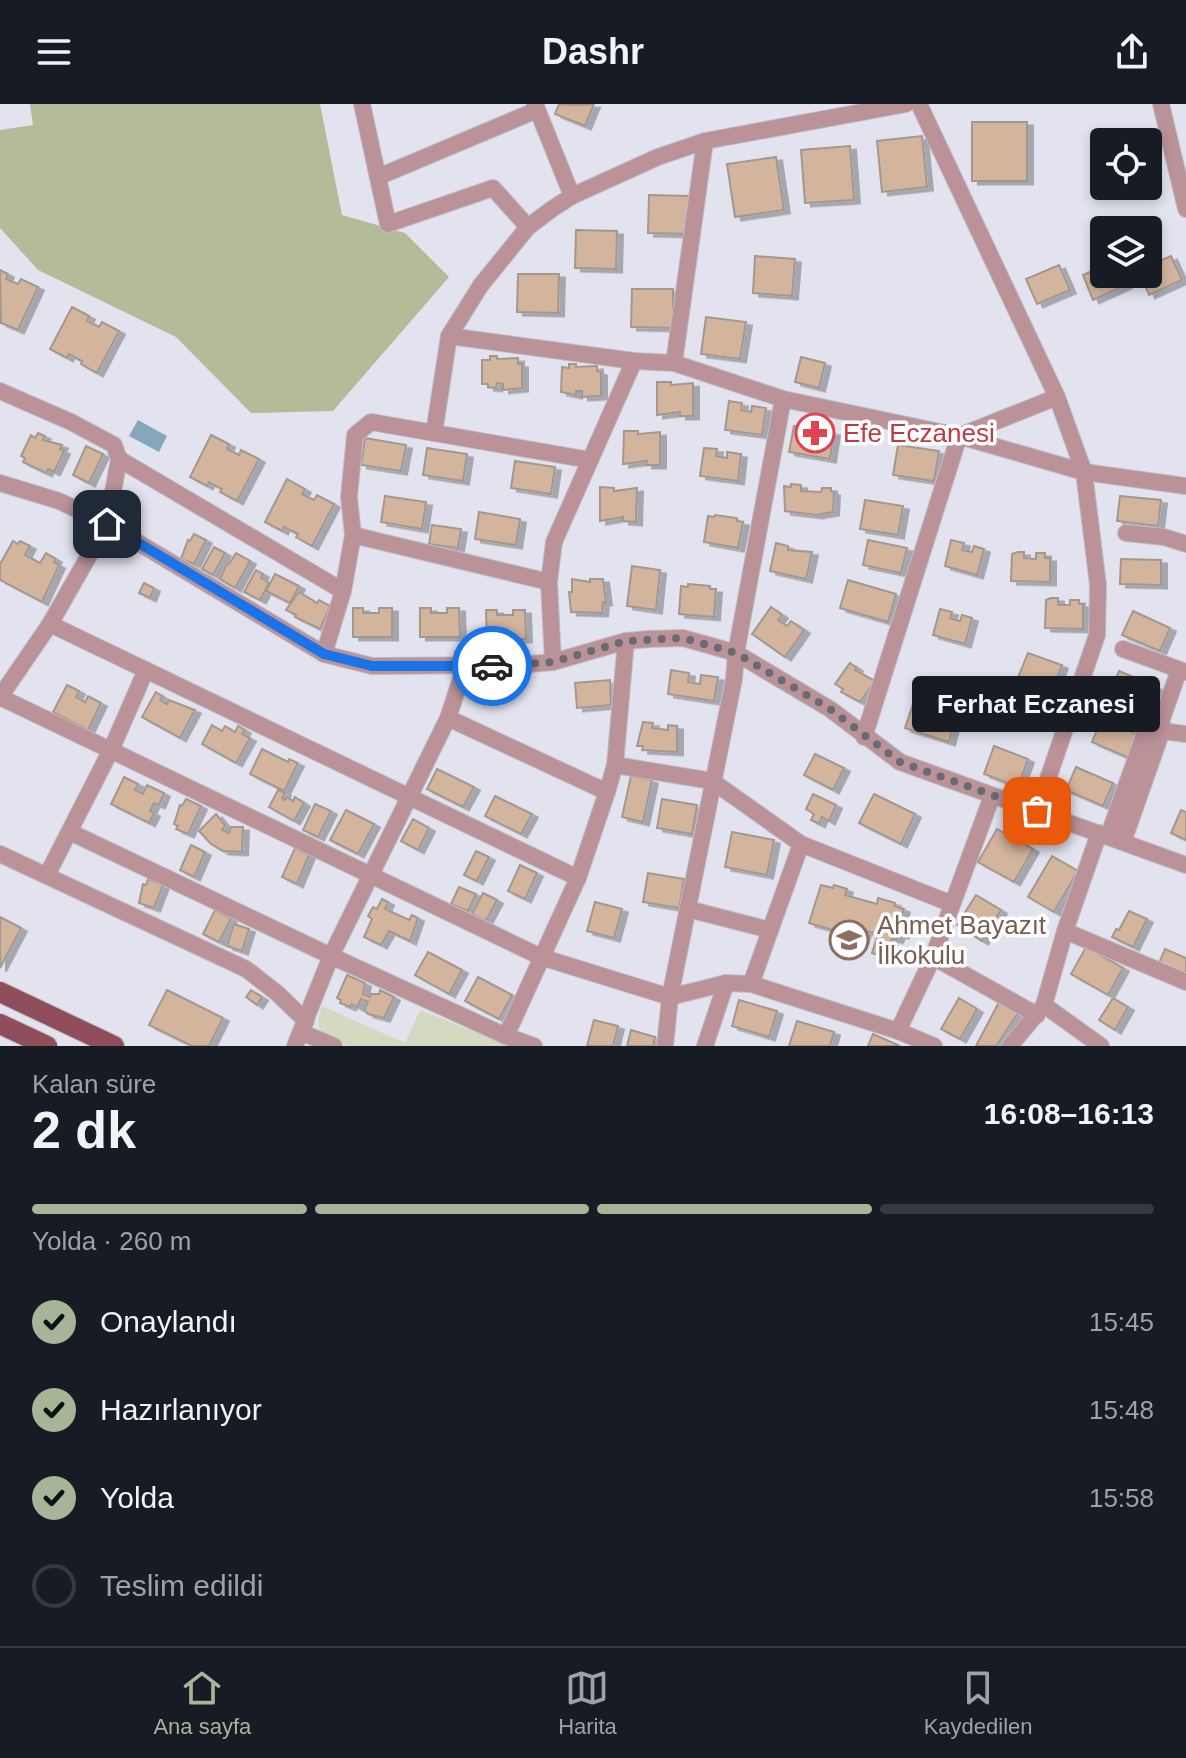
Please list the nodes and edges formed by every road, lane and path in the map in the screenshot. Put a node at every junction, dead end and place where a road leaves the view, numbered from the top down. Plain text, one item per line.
1 (362, 104) edge
2 (906, 104) edge
3 (919, 104) edge
4 (1161, 104) edge
5 (536, 107) edge
6 (705, 141) junction
7 (378, 177) junction
8 (572, 196) junction
9 (1186, 209) edge
10 (528, 227) junction
11 (449, 336) junction
12 (634, 361) junction
13 (674, 363) junction
14 (0, 391) edge
15 (1057, 397) junction
16 (783, 399) junction
17 (434, 433) junction
18 (959, 436) junction
19 (119, 459) junction
20 (590, 460) junction
21 (1084, 472) junction
22 (0, 483) edge
23 (1186, 486) edge
24 (107, 524) junction
25 (1126, 533) dead end
26 (353, 535) junction
27 (1186, 544) edge
28 (549, 582) junction
29 (343, 591) junction
30 (50, 624) junction
31 (626, 641) junction
32 (1123, 649) dead end
33 (736, 653) junction
34 (324, 654) junction
35 (553, 662) junction
36 (465, 666) junction
37 (146, 670) junction
38 (1182, 671) edge
39 (0, 697) edge
40 (1091, 707) dead end
41 (448, 718) junction
42 (1157, 727) junction
43 (1186, 734) edge
44 (864, 737) junction
45 (111, 750) junction
46 (615, 765) junction
47 (712, 781) junction
48 (607, 792) junction
49 (410, 796) junction
50 (992, 796) junction
51 (1037, 811) junction
52 (70, 832) junction
53 (1110, 837) junction
54 (801, 844) junction
55 (0, 854) edge
56 (1186, 865) edge
57 (47, 875) junction
58 (372, 878) junction
59 (578, 878) junction
60 (952, 904) junction
61 (688, 909) junction
62 (770, 930) junction
63 (1065, 931) junction
64 (331, 956) junction
65 (541, 957) junction
66 (933, 957) junction
67 (1186, 982) edge
68 (726, 983) junction
69 (751, 984) junction
70 (0, 992) edge
71 (670, 997) junction
72 (1041, 1010) junction
73 (0, 1024) edge
74 (898, 1031) junction
75 (506, 1036) junction
76 (298, 1038) edge
77 (24, 1041) edge
78 (47, 1046) edge
79 (114, 1046) edge
80 (334, 1046) edge
81 (534, 1046) edge
82 (665, 1046) edge
83 (705, 1046) edge
84 (934, 1046) edge
85 (1010, 1046) edge
86 (1101, 1046) edge

1 - 7 street
2 - 6 street
3 - 15 street
4 - 9 street
5 - 7 street
5 - 8 street
6 - 8 street
6 - 13 street
7 - 10 street
8 - 10 street
10 - 11 street
11 - 12 street
11 - 17 street
12 - 13 street
12 - 20 street
13 - 16 street
14 - 19 street
15 - 18 street
15 - 21 street
16 - 18 street
16 - 33 street
17 - 20 street
17 - 26 street
18 - 21 street
18 - 44 street
19 - 24 street
19 - 29 street
20 - 28 street
21 - 23 street
21 - 51 street
22 - 24 street
24 - 30 street
24 - 34 street
25 - 27 street
26 - 28 street
26 - 29 street
28 - 35 street
29 - 34 street
30 - 37 street
30 - 39 street
31 - 33 street
31 - 35 street
31 - 46 street
32 - 38 street
33 - 44 street
33 - 47 street
34 - 36 street
35 - 36 street
36 - 41 street
37 - 45 street
37 - 49 street
38 - 42 street
39 - 45 street
40 - 42 street
41 - 48 street
41 - 49 street
42 - 43 street
42 - 53 street
44 - 50 street
45 - 52 street
45 - 58 street
46 - 47 street
46 - 48 street
47 - 54 street
47 - 61 street
48 - 59 street
49 - 58 street
49 - 59 street
50 - 51 street
50 - 60 street
51 - 53 street
52 - 57 street
52 - 64 street
53 - 56 street
53 - 63 street
54 - 60 street
54 - 62 street
55 - 57 street
57 - 76 street
58 - 64 street
58 - 65 street
59 - 65 street
60 - 66 street
61 - 62 street
61 - 71 street
62 - 69 street
63 - 67 street
63 - 72 street
64 - 75 street
64 - 76 street
65 - 71 street
65 - 75 street
66 - 72 street
66 - 74 street
68 - 69 street
68 - 71 street
68 - 83 street
69 - 74 street
70 - 79 main road
71 - 82 street
72 - 85 street
72 - 86 street
73 - 77 main road
74 - 84 street
75 - 81 street
76 - 80 street
77 - 78 main road

